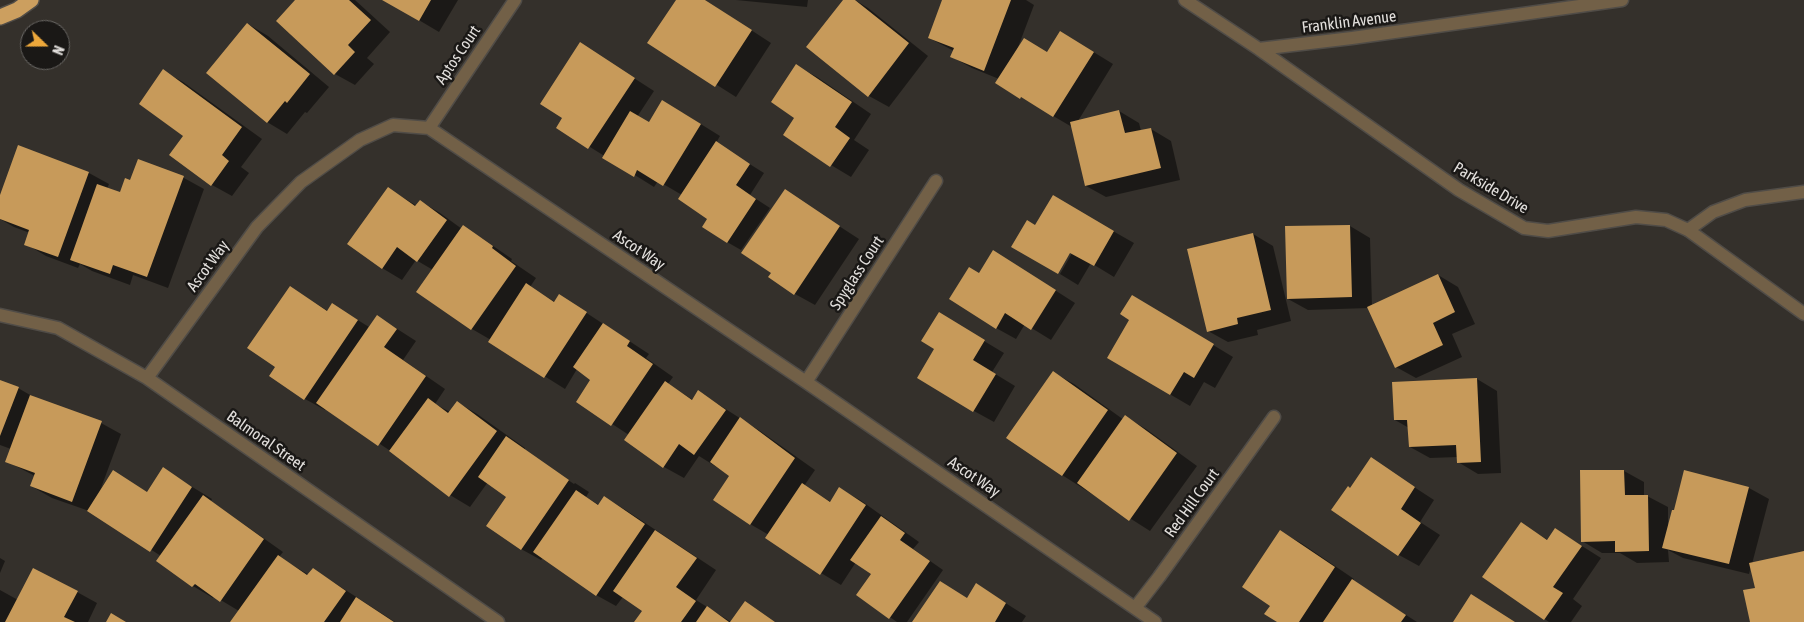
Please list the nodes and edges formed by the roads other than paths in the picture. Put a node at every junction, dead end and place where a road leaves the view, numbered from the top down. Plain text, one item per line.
1 (31, 0) edge
2 (515, 0) edge
3 (1185, 0) edge
4 (1622, 0) edge
5 (17, 10) junction
6 (0, 13) edge
7 (0, 17) edge
8 (1259, 49) junction
9 (429, 128) junction
10 (936, 181) dead end
11 (1804, 192) edge
12 (1688, 230) junction
13 (1804, 314) edge
14 (0, 315) edge
15 (147, 378) junction
16 (806, 382) junction
17 (1274, 416) dead end
18 (1135, 608) junction
19 (498, 622) edge
20 (1155, 622) edge

1 - 5 highway
2 - 9 street, Aptos Court
3 - 8 street, Parkside Drive
4 - 8 street, Franklin Avenue
5 - 6 highway
5 - 7 highway
8 - 12 street, Parkside Drive
9 - 15 street, Ascot Way
9 - 16 street, Ascot Way
10 - 16 street, Spyglass Court
11 - 12 street
12 - 13 street, Parkside Drive
14 - 15 street, Balmoral Street
15 - 19 street, Balmoral Street
16 - 18 street, Ascot Way
17 - 18 street, Red Hill Court
18 - 20 street, Ascot Way

